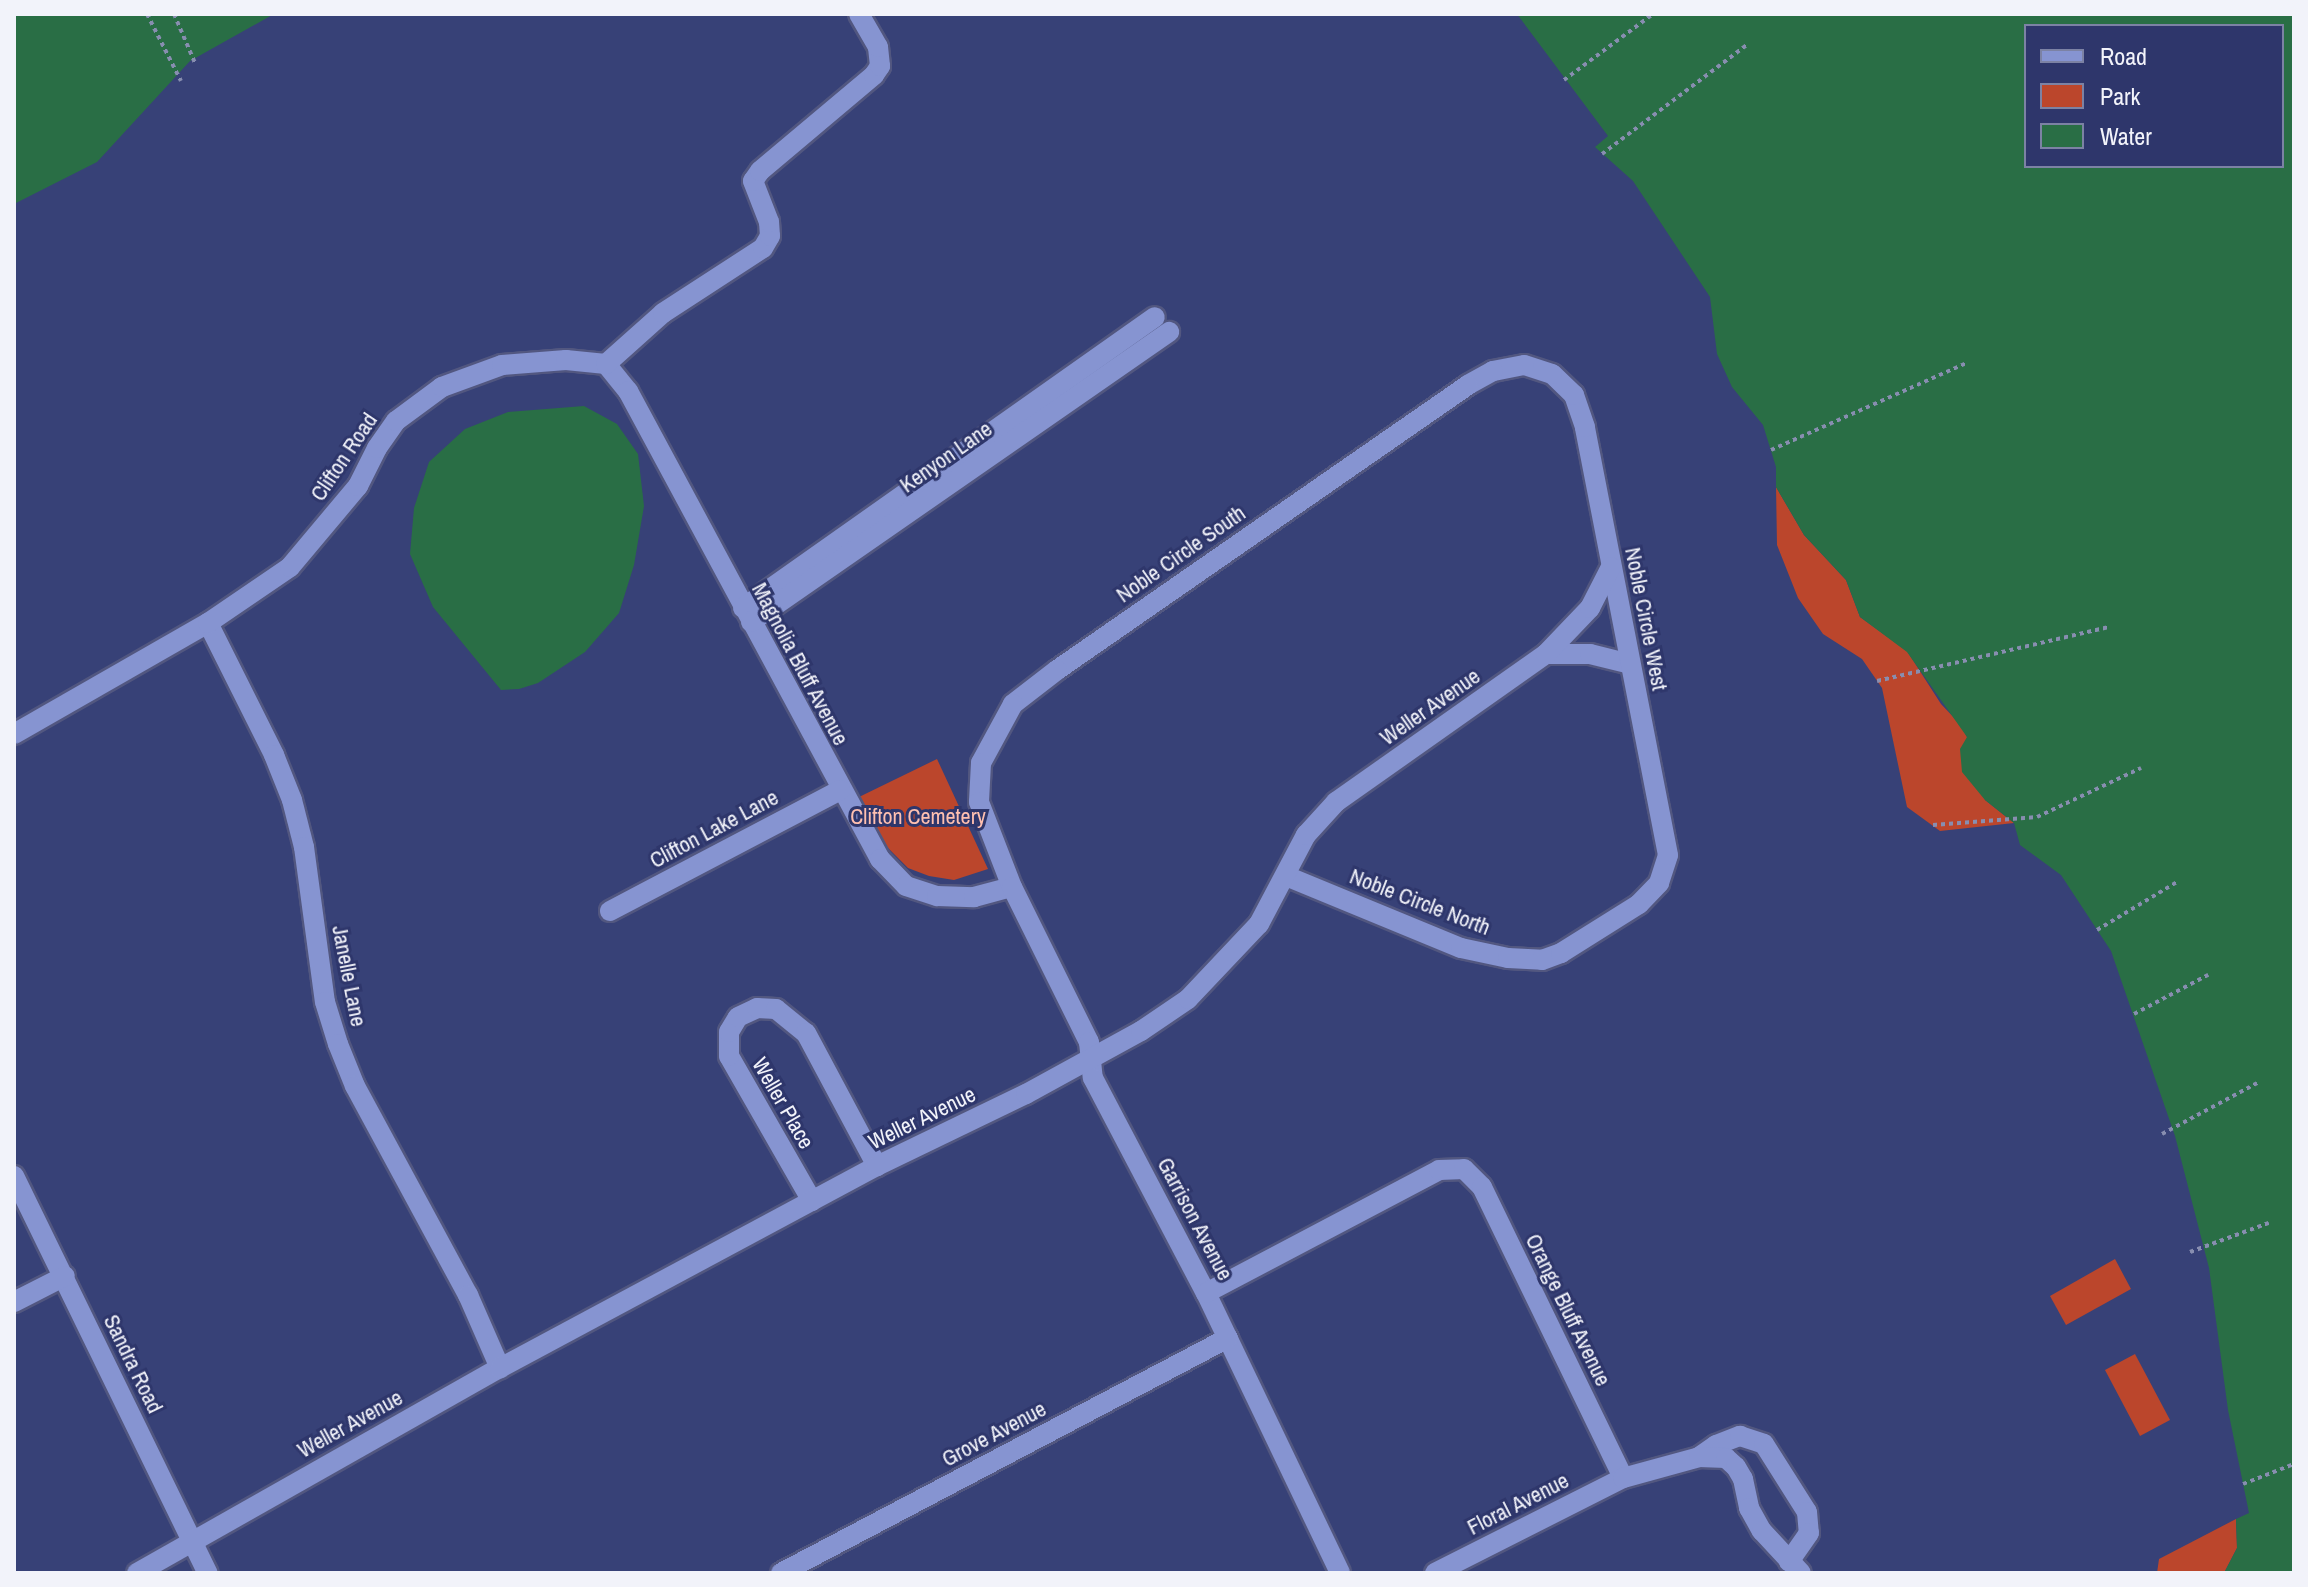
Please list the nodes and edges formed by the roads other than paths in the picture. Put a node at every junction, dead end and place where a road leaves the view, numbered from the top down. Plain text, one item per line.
1 (859, 14) edge
2 (1162, 325) dead end
3 (606, 364) junction
4 (1552, 374) joint
5 (1611, 567) junction
6 (747, 615) junction
7 (208, 623) junction
8 (1546, 654) junction
9 (1630, 664) junction
10 (14, 734) edge
11 (840, 790) junction
12 (1286, 876) junction
13 (1659, 883) joint
14 (1012, 887) junction
15 (610, 911) dead end
16 (1092, 1058) junction
17 (877, 1166) junction
18 (14, 1176) edge
19 (812, 1201) junction
20 (65, 1276) junction
21 (1206, 1293) junction
22 (14, 1302) edge
23 (1228, 1338) junction
24 (500, 1368) junction
25 (1699, 1457) junction
26 (1623, 1478) junction
27 (193, 1543) junction
28 (1795, 1567) edge
29 (137, 1573) edge
30 (208, 1573) edge
31 (781, 1573) edge
32 (1340, 1573) edge
33 (1435, 1573) edge

1 - 3 street
2 - 6 street
3 - 6 street, Magnolia Bluff Avenue
3 - 7 street, Clifton Road
4 - 5 street, Noble Circle West
4 - 14 street, Noble Circle South
5 - 8 street, Weller Avenue
5 - 9 street, Noble Circle West
6 - 11 street, Magnolia Bluff Avenue
7 - 10 street, Clifton Road
7 - 24 street, Janelle Lane
8 - 9 street
8 - 12 street, Weller Avenue
9 - 13 street, Noble Circle West
11 - 14 street, Magnolia Bluff Avenue
11 - 15 street, Clifton Lake Lane
12 - 13 street, Noble Circle North
12 - 16 street, Weller Avenue
14 - 16 street, Garrison Avenue
16 - 17 street, Weller Avenue
16 - 21 street, Garrison Avenue
17 - 19 street, Weller Avenue
17 - 19 street, Weller Place
18 - 20 street, Sandra Road
19 - 24 street, Weller Avenue
20 - 22 street
20 - 27 street, Sandra Road
21 - 23 street, Garrison Avenue
21 - 26 street, Orange Bluff Avenue
23 - 31 street, Grove Avenue
23 - 32 street, Garrison Avenue
24 - 27 street, Weller Avenue
25 - 26 street, Floral Avenue
25 - 28 street
25 - 28 street, Floral Avenue
26 - 33 street, Floral Avenue
27 - 29 street, Weller Avenue
27 - 30 street, Sandra Road

